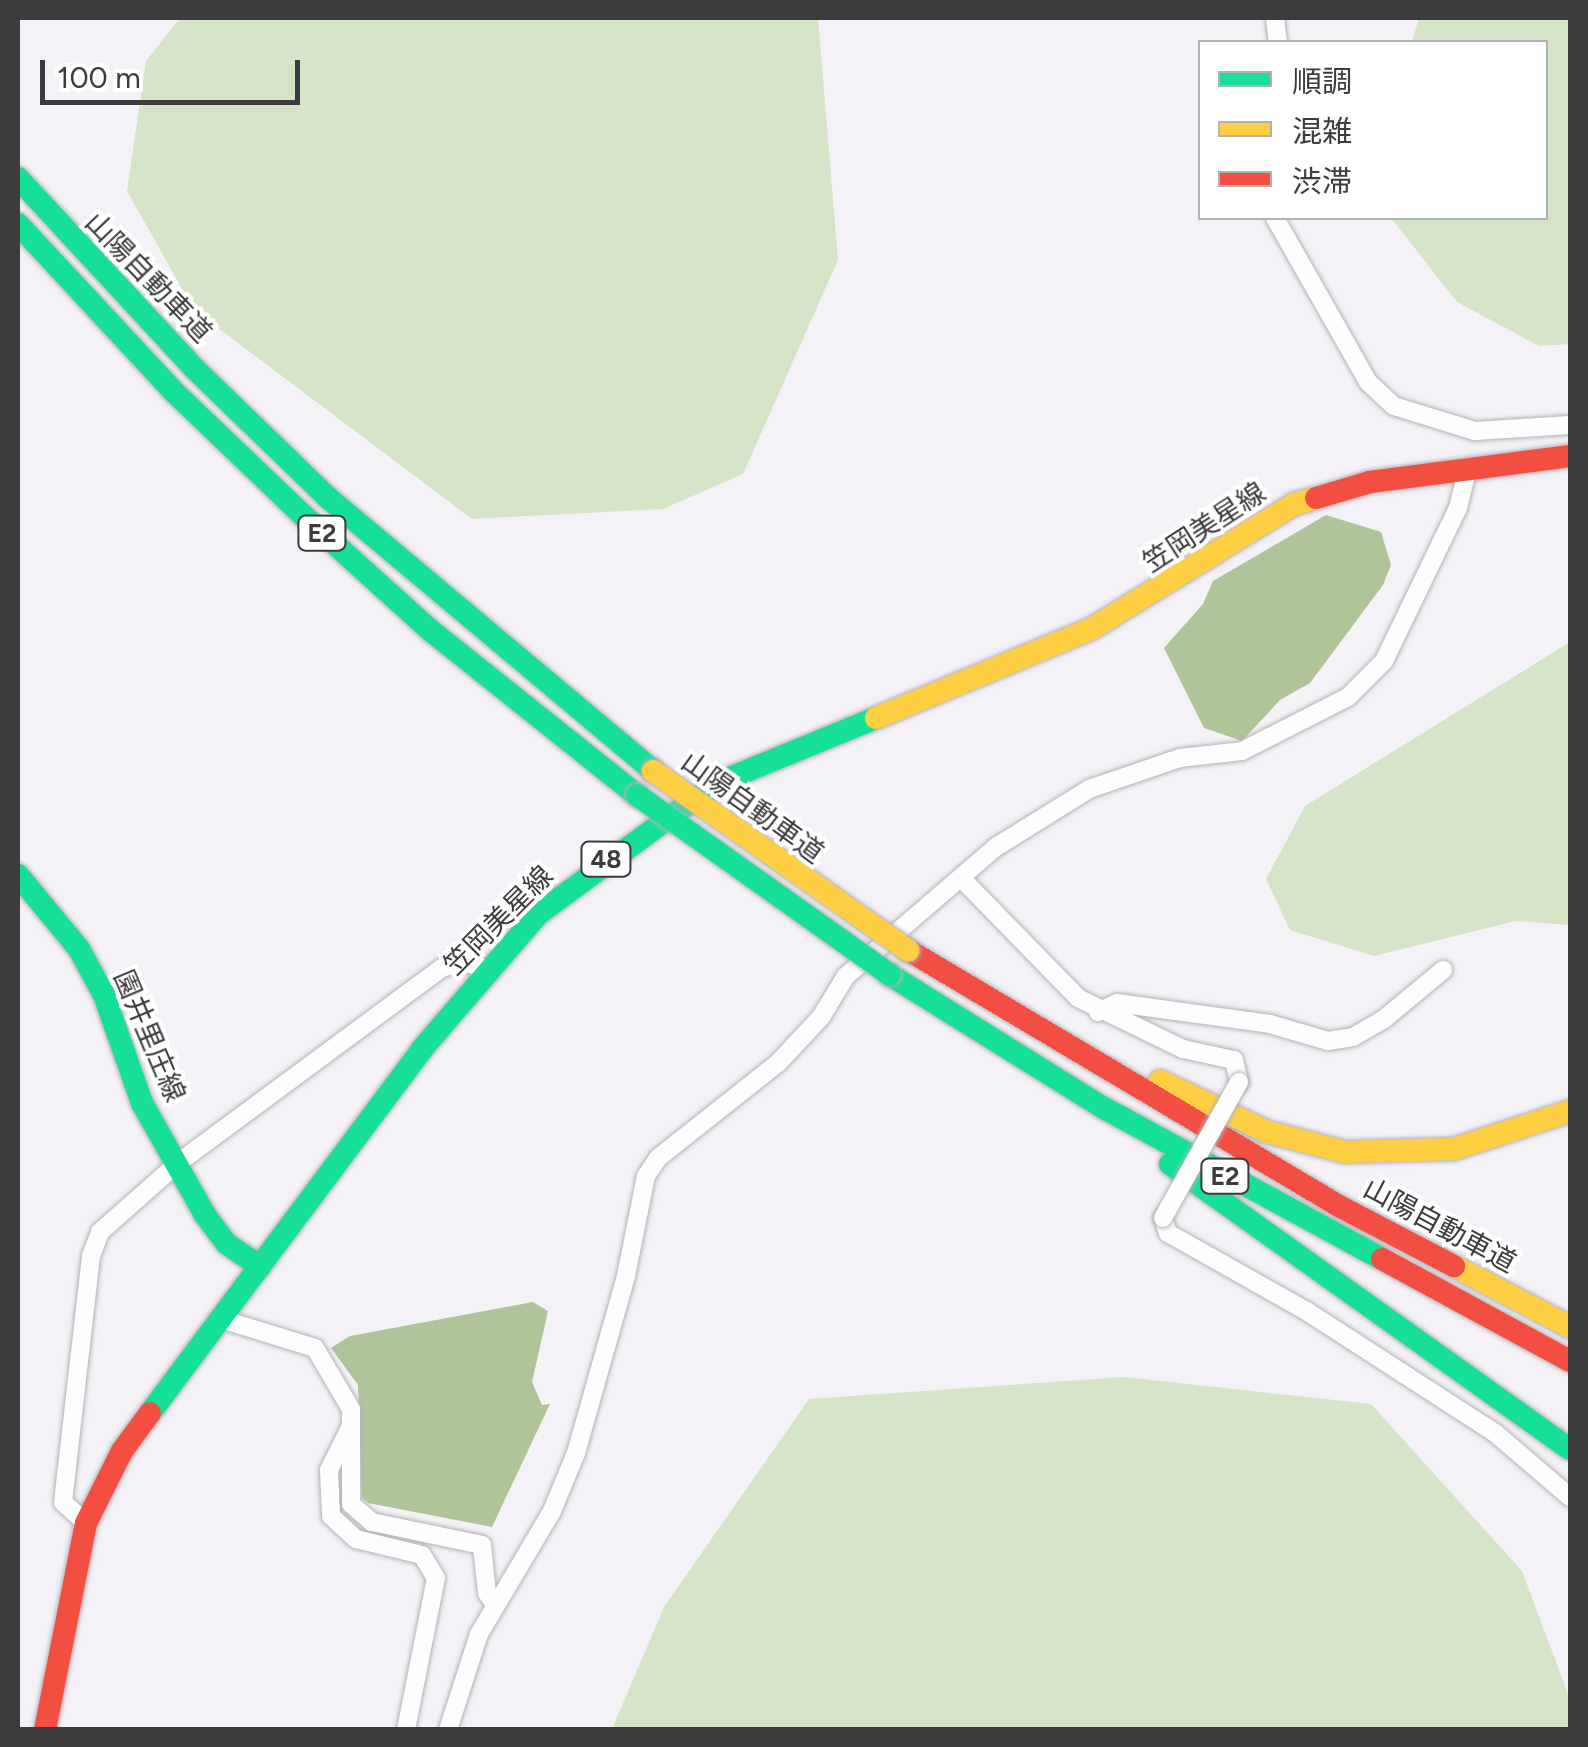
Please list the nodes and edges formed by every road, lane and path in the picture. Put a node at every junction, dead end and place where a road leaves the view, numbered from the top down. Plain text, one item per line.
1 (18, 178) edge
2 (1276, 220) edge
3 (25, 232) edge
4 (1570, 425) edge
5 (1570, 456) edge
6 (1468, 467) junction
7 (18, 876) edge
8 (962, 879) junction
9 (910, 947) junction
10 (485, 969) junction
11 (1443, 970) dead end
12 (1098, 1012) junction
13 (1001, 1046) junction
14 (1570, 1112) edge
15 (178, 1163) junction
16 (260, 1266) junction
17 (222, 1320) junction
18 (1570, 1326) edge
19 (1570, 1361) edge
20 (350, 1428) junction
21 (1570, 1449) edge
22 (1570, 1496) edge
23 (86, 1523) junction
24 (494, 1603) junction
25 (44, 1730) edge
26 (406, 1730) edge
27 (448, 1730) edge

1 - 9 main road, 山陽自動車道 / E2, bridge
2 - 4 street
3 - 13 main road, E2, bridge
5 - 6 main road, 笠岡美星線 / 48
6 - 8 street
6 - 10 main road, 笠岡美星線 / 48
7 - 15 main road, 園井里庄線
8 - 12 street
8 - 24 street
9 - 14 main road
9 - 18 main road, 山陽自動車道 / E2
10 - 15 street
10 - 16 main road, 笠岡美星線 / 48
11 - 12 street
12 - 22 street, bridge
13 - 19 main road, E2
13 - 21 main road
15 - 16 main road, 園井里庄線
15 - 23 street
16 - 17 main road, 笠岡美星線 / 48
17 - 20 street
17 - 23 main road, 笠岡美星線 / 48
20 - 24 street
20 - 26 street
23 - 25 main road, 笠岡美星線 / 48
24 - 27 street

